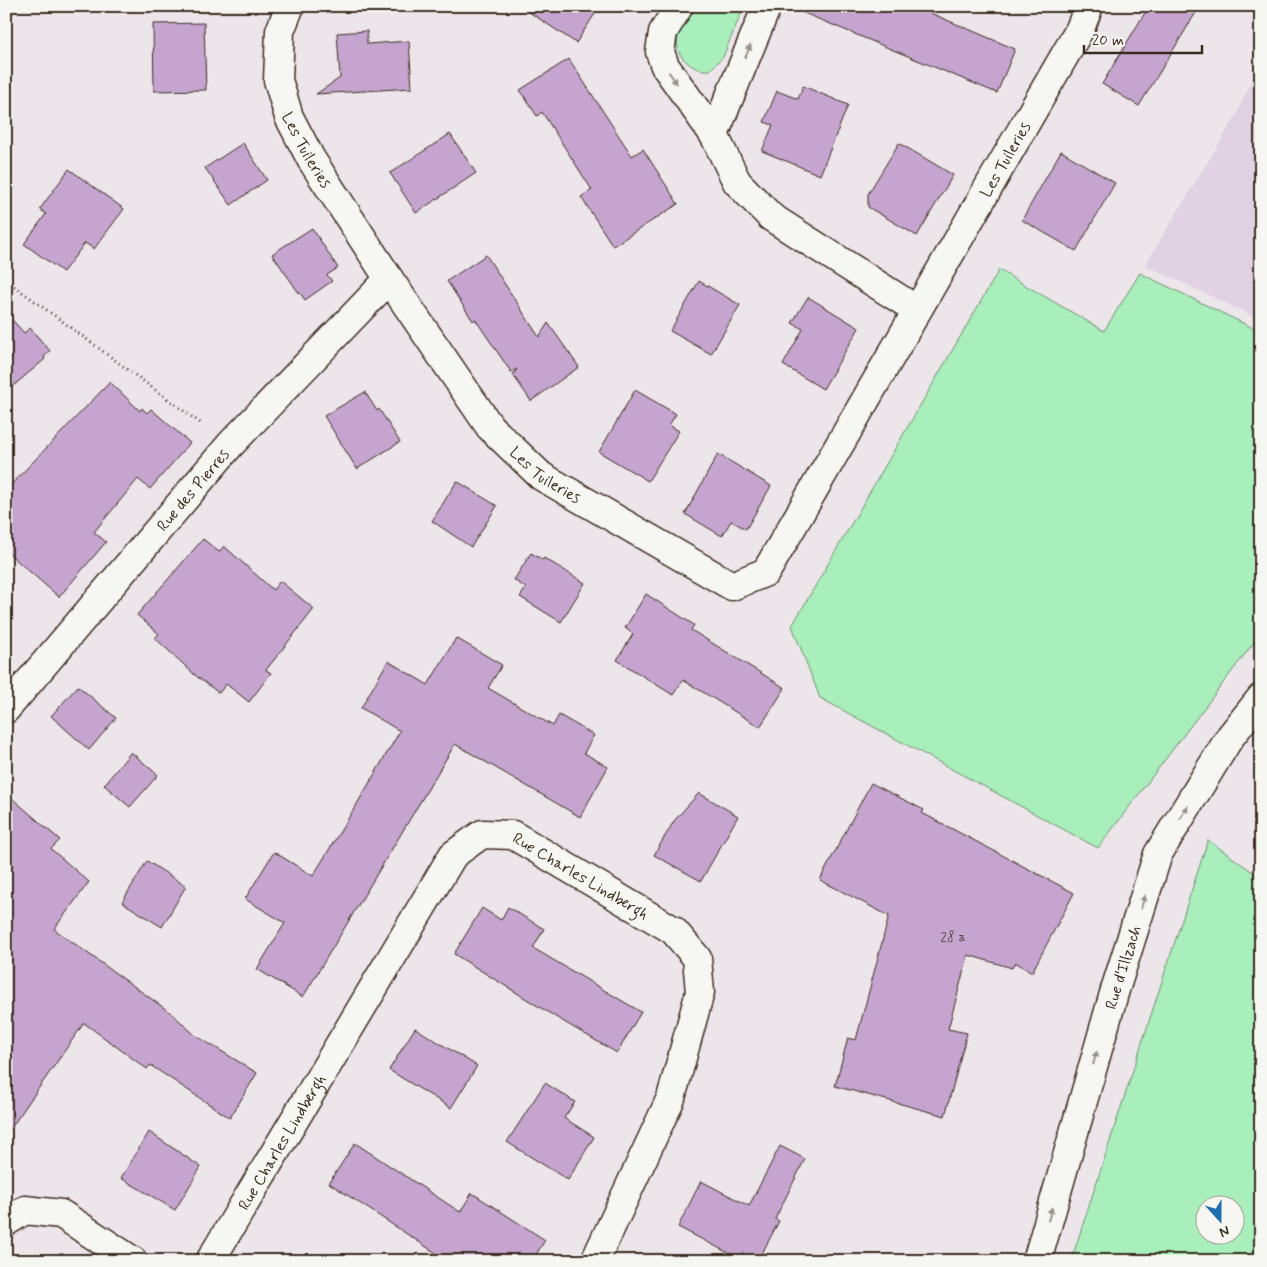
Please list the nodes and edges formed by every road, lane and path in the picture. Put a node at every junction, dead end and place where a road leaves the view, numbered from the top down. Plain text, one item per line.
1 (290, 6) edge
2 (679, 6) edge
3 (767, 6) edge
4 (1089, 6) edge
5 (714, 136) junction
6 (389, 279) junction
7 (6, 280) edge
8 (917, 310) junction
9 (230, 445) junction
10 (1261, 698) edge
11 (6, 709) edge
12 (6, 1222) edge
13 (134, 1261) edge
14 (210, 1261) edge
15 (595, 1261) edge
16 (1037, 1261) edge

1 - 6 street, Les Tuileries
2 -> 5 street
5 -> 3 street
4 - 8 street, Les Tuileries
5 - 8 street
6 - 8 street, Les Tuileries
6 - 9 street, Rue des Pierres
7 - 9 path
9 - 11 street, Rue des Pierres
16 -> 10 street, Rue d'Illzach
12 - 13 street
14 - 15 street, Rue Charles Lindbergh

